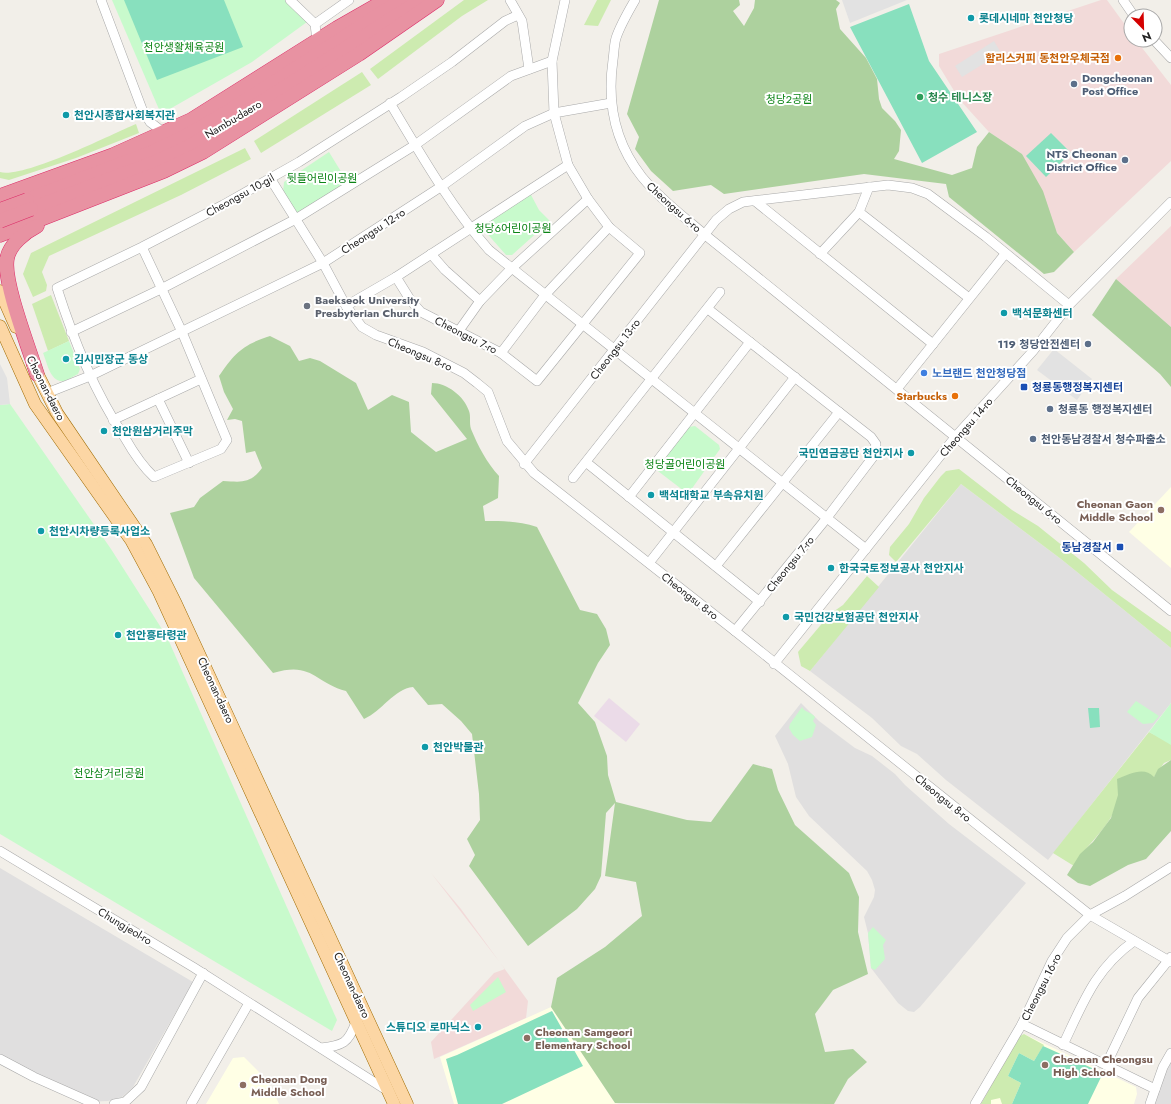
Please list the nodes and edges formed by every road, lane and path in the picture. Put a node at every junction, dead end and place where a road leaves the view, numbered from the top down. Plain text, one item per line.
1 (101, 0) edge
2 (290, 0) edge
3 (349, 0) edge
4 (386, 0) edge
5 (402, 0) edge
6 (421, 0) edge
7 (437, 0) edge
8 (510, 0) edge
9 (565, 0) edge
10 (635, 0) edge
11 (518, 15) junction
12 (315, 24) junction
13 (317, 42) junction
14 (1162, 48) edge
15 (1171, 58) edge
16 (552, 61) junction
17 (529, 69) junction
18 (390, 103) junction
19 (611, 103) junction
20 (554, 113) junction
21 (163, 132) junction
22 (415, 144) junction
23 (568, 165) junction
24 (59, 175) junction
25 (270, 178) junction
26 (442, 186) junction
27 (869, 187) junction
28 (0, 188) edge
29 (0, 196) edge
30 (93, 198) junction
31 (588, 199) junction
32 (755, 201) junction
33 (1171, 202) edge
34 (27, 205) junction
35 (0, 210) edge
36 (859, 212) junction
37 (294, 220) junction
38 (0, 221) edge
39 (609, 227) junction
40 (471, 228) junction
41 (0, 234) edge
42 (704, 234) junction
43 (142, 248) junction
44 (431, 254) junction
45 (820, 254) junction
46 (1005, 254) junction
47 (323, 263) junction
48 (511, 269) junction
49 (396, 277) junction
50 (162, 289) junction
51 (0, 291) edge
52 (720, 292) dead end
53 (545, 295) junction
54 (969, 298) junction
55 (480, 301) junction
56 (1069, 304) junction
57 (346, 306) junction
58 (708, 309) junction
59 (582, 325) junction
60 (0, 326) edge
61 (71, 332) junction
62 (182, 332) junction
63 (458, 332) junction
64 (750, 342) junction
65 (933, 344) junction
66 (615, 350) junction
67 (501, 353) junction
68 (37, 374) junction
69 (90, 376) junction
70 (795, 377) junction
71 (201, 379) junction
72 (651, 379) junction
73 (897, 389) junction
74 (47, 393) junction
75 (158, 399) junction
76 (839, 412) junction
77 (694, 414) junction
78 (113, 420) junction
79 (956, 436) junction
80 (738, 448) junction
81 (189, 463) junction
82 (587, 463) junction
83 (524, 464) junction
84 (573, 478) dead end
85 (781, 483) junction
86 (629, 498) junction
87 (826, 519) junction
88 (673, 532) junction
89 (866, 549) junction
90 (649, 563) junction
91 (716, 566) junction
92 (760, 602) junction
93 (1171, 611) edge
94 (735, 631) junction
95 (774, 664) junction
96 (0, 850) edge
97 (1171, 867) edge
98 (1090, 915) junction
99 (1134, 941) junction
100 (1170, 960) edge
101 (203, 973) junction
102 (249, 1003) junction
103 (356, 1022) junction
104 (1022, 1024) junction
105 (1063, 1045) junction
106 (320, 1048) junction
107 (1171, 1053) edge
108 (0, 1059) edge
109 (1106, 1065) junction
110 (1155, 1089) junction
111 (388, 1091) junction
112 (404, 1103) edge
113 (95, 1104) edge
114 (114, 1104) edge
115 (191, 1104) edge
116 (975, 1104) edge
117 (1150, 1104) edge

1 - 21 street
2 - 12 street
3 - 12 street
4 - 13 highway
5 - 34 highway, Nambu-daero
6 - 34 highway, Nambu-daero
7 - 30 highway
8 - 11 street
9 - 16 street
10 - 19 street, Cheongsu 6-ro
11 - 17 street
11 - 18 street, Cheongsu 10-gil
12 - 13 street
13 - 21 highway
14 - 15 street
16 - 17 street
16 - 20 street
17 - 22 street
18 - 22 street
18 - 25 street, Cheongsu 10-gil
19 - 20 street, Cheongsu 12-ro
19 - 42 street, Cheongsu 6-ro
20 - 23 street
20 - 26 street, Cheongsu 12-ro
21 - 24 highway
22 - 26 street
22 - 37 street
23 - 31 street
23 - 40 street
24 - 28 highway
24 - 34 highway
25 - 37 street, Cheongsu 8-ro
25 - 43 street, Cheongsu 10-gil
26 - 40 street
26 - 47 street, Cheongsu 12-ro
27 - 32 street, Cheongsu 6-ro
27 - 36 street
27 - 46 street, Cheongsu 6-ro
29 - 34 highway
30 - 34 highway
30 - 68 highway
31 - 39 street
31 - 48 street
32 - 42 street, Cheongsu 6-ro
32 - 45 street
33 - 56 street, Cheongsu 14-ro
34 - 35 highway, bridge
34 - 38 highway, bridge
34 - 41 highway
36 - 45 street
36 - 54 street
37 - 47 street, Cheongsu 8-ro
37 - 50 street
39 - 53 street, Cheongsu 7-ro
39 - 59 street
40 - 44 street
40 - 48 street
42 - 66 street, Cheongsu 13-ro
42 - 73 street, Cheongsu 6-ro
43 - 50 street
43 - 61 street, Cheongsu 10-gil
44 - 49 street
44 - 55 street
45 - 65 street
46 - 54 street
46 - 56 street, Cheongsu 6-ro
47 - 57 street, Cheongsu 8-ro
47 - 62 street, Cheongsu 12-ro
48 - 53 street
48 - 55 street
49 - 57 street
49 - 63 street, Cheongsu 7-ro
50 - 61 street
50 - 62 street
51 - 68 main road, Cheonan-daero
52 - 58 street
53 - 59 street
53 - 67 street, Cheongsu 7-ro
54 - 65 street
55 - 63 street
56 - 79 street, Cheongsu 14-ro
57 - 83 street, Cheongsu 8-ro
58 - 64 street, Cheongsu 7-ro
58 - 72 street
59 - 66 street
59 - 67 street, Cheongsu 7-ro
60 - 103 main road, Cheonan-daero
61 - 69 street, Cheongsu 10-gil
62 - 69 street, Cheongsu 12-ro
62 - 71 street
63 - 67 street, Cheongsu 7-ro
64 - 70 street, Cheongsu 7-ro
64 - 77 street
65 - 73 street
66 - 72 street
66 - 83 street, Cheongsu 13-ro
68 - 74 main road, Cheonan-daero
69 - 74 street, Cheongsu 12-ro
69 - 78 street, Cheongsu 10-gil
70 - 76 street, Cheongsu 7-ro
70 - 80 street
71 - 75 street
71 - 81 street
72 - 77 street
72 - 82 street
73 - 79 street, Cheongsu 6-ro
74 - 112 main road, Cheonan-daero
75 - 78 street
75 - 81 street
76 - 85 street
76 - 87 street, Cheongsu 7-ro
77 - 80 street
77 - 86 street
78 - 81 street
79 - 89 street, Cheongsu 14-ro
79 - 93 street, Cheongsu 6-ro
80 - 85 street
80 - 88 street
82 - 84 street
82 - 86 street, Cheongsu 7-ro
83 - 90 street, Cheongsu 8-ro
85 - 87 street
85 - 91 street
86 - 88 street, Cheongsu 7-ro
87 - 89 street
87 - 92 street, Cheongsu 7-ro
88 - 90 street
88 - 91 street, Cheongsu 7-ro
89 - 95 street, Cheongsu 14-ro
90 - 94 street, Cheongsu 8-ro
91 - 92 street, Cheongsu 7-ro
92 - 94 street
94 - 95 street, Cheongsu 8-ro
95 - 98 street, Cheongsu 8-ro
96 - 101 street, Chungjeol-ro
97 - 98 street, Cheongsu 16-ro
98 - 99 street, Cheongsu 8-ro
98 - 104 street, Cheongsu 16-ro
99 - 100 street, Cheongsu 8-ro
99 - 105 street
100 - 109 street
101 - 102 street, Chungjeol-ro
101 - 114 street
102 - 106 street, Chungjeol-ro
102 - 115 street
103 - 106 street
103 - 111 main road, Cheonan-daero
104 - 105 street
104 - 116 street, Cheongsu 16-ro
105 - 109 street
106 - 111 street, Chungjeol-ro
107 - 110 street
108 - 113 street
109 - 110 street
110 - 117 street
111 - 112 main road, Cheonan-daero

